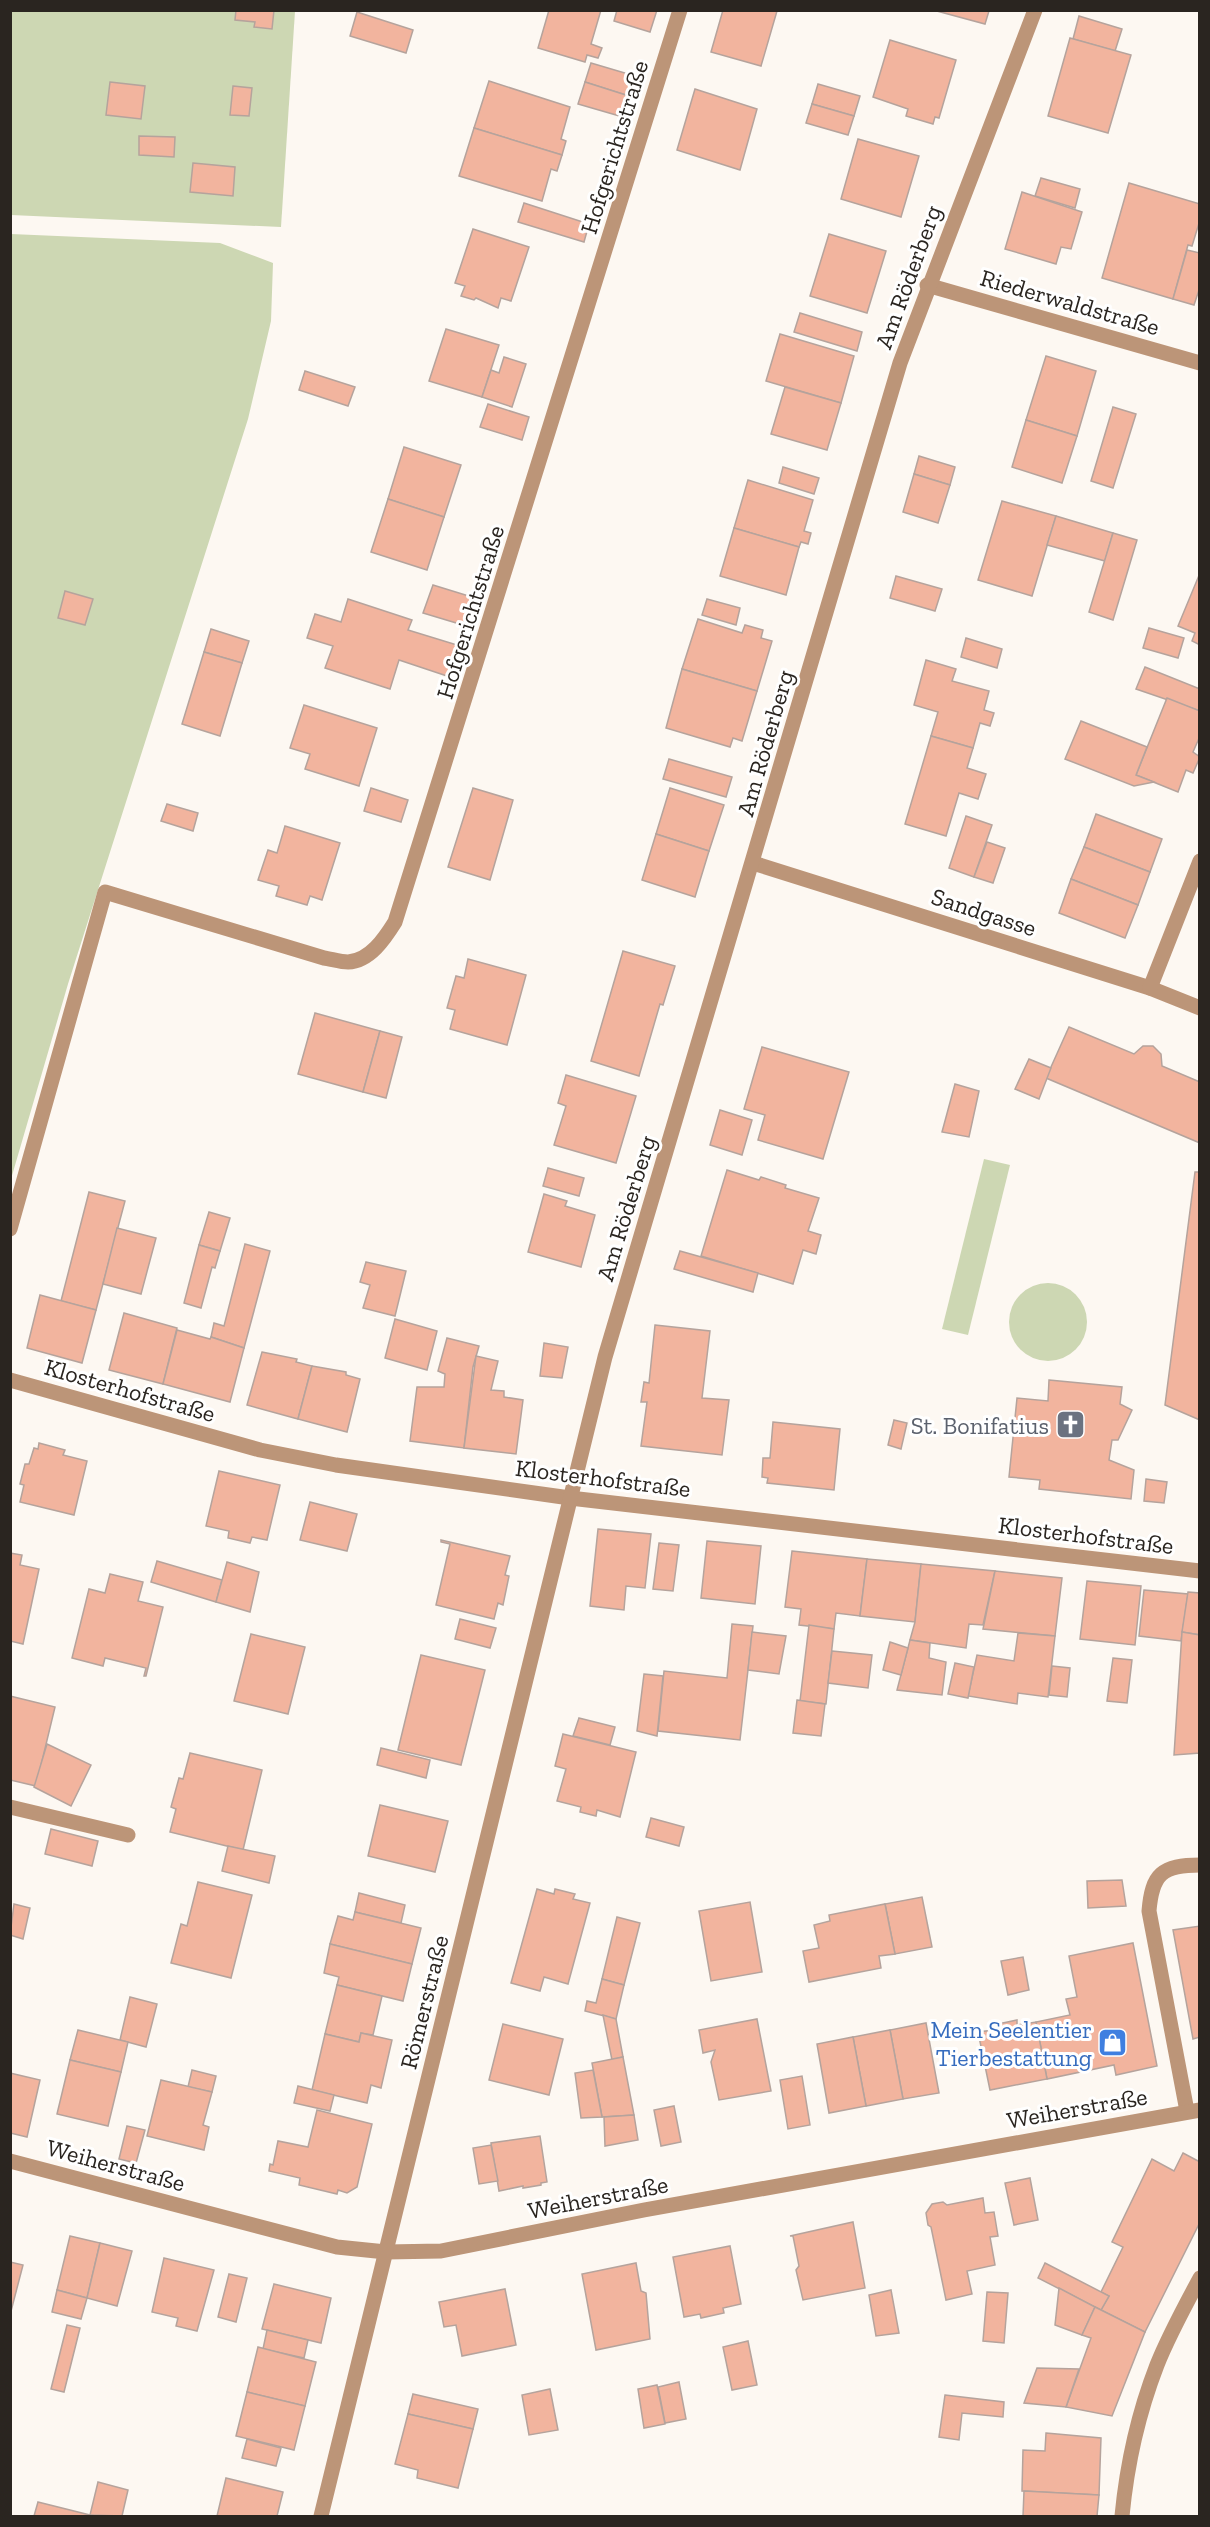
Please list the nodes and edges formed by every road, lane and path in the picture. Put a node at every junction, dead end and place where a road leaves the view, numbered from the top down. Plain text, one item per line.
1 (680, 10) edge
2 (1035, 10) edge
3 (927, 285) junction
4 (1200, 363) edge
5 (1200, 861) edge
6 (753, 863) junction
7 (1150, 988) junction
8 (1200, 1008) edge
9 (10, 1229) edge
10 (10, 1380) edge
11 (570, 1498) junction
12 (1200, 1571) edge
13 (10, 1807) edge
14 (128, 1835) dead end
15 (1200, 1865) edge
16 (1193, 2110) edge
17 (10, 2161) edge
18 (386, 2252) junction
19 (1200, 2278) edge
20 (321, 2517) edge
21 (1122, 2517) edge

1 - 9 street, Hofgerichtstraße
2 - 3 street, Am Röderberg
3 - 4 street, Riederwaldstraße
3 - 6 street, Am Röderberg
5 - 7 street
6 - 7 street, Sandgasse
6 - 11 street, Am Röderberg
7 - 8 street, Sandgasse
10 - 11 street, Klosterhofstraße
11 - 12 street, Klosterhofstraße
11 - 18 street, Römerstraße
13 - 14 street
15 - 16 street
16 - 18 street, Weiherstraße
17 - 18 street, Weiherstraße
18 - 20 street, Römerstraße
19 - 21 street

